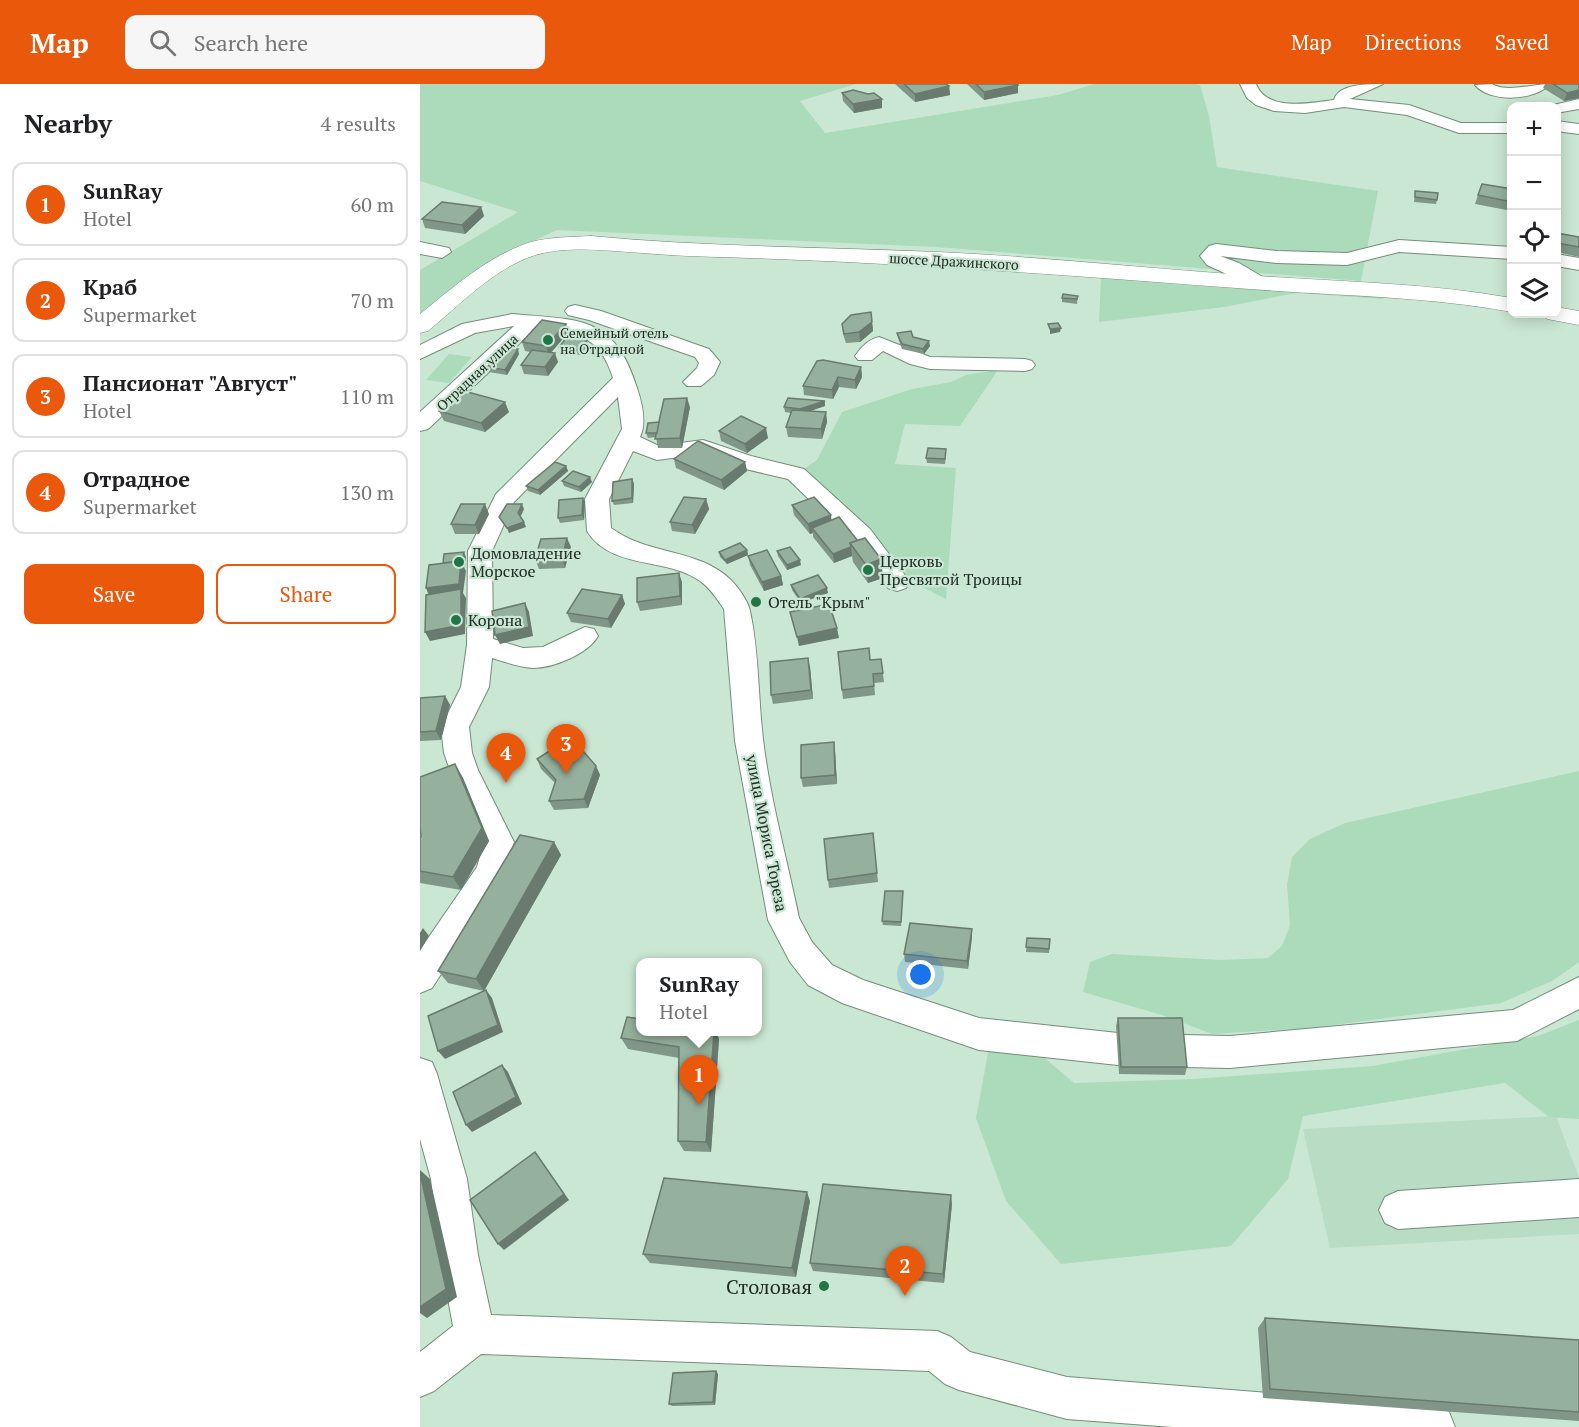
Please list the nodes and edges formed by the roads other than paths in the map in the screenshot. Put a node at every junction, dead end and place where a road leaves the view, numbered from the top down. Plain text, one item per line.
1 (1248, 84) edge
2 (1376, 84) edge
3 (1521, 84) edge
4 (1542, 84) edge
5 (1481, 85) edge
6 (1344, 102) junction
7 (1579, 104) edge
8 (1561, 107) edge
9 (1561, 127) edge
10 (1507, 128) edge
11 (1579, 129) edge
12 (420, 248) edge
13 (441, 252) dead end
14 (1507, 253) edge
15 (1561, 261) edge
16 (1579, 264) edge
17 (1259, 283) junction
18 (1507, 304) edge
19 (1561, 315) edge
20 (1579, 318) edge
21 (522, 320) junction
22 (420, 326) edge
23 (420, 353) edge
24 (865, 356) dead end
25 (1024, 365) dead end
26 (624, 379) junction
27 (694, 382) dead end
28 (420, 424) edge
29 (627, 440) junction
30 (897, 582) dead end
31 (585, 636) dead end
32 (480, 645) junction
33 (420, 978) edge
34 (1579, 992) edge
35 (1118, 1049) edge
36 (1183, 1051) edge
37 (420, 1074) edge
38 (427, 1129) edge
39 (1579, 1198) edge
40 (1398, 1210) dead end
41 (475, 1334) junction
42 (420, 1377) edge
43 (1434, 1427) edge

1 - 6 street
2 - 6 street
3 - 5 street
4 - 5 street
6 - 10 street
7 - 8 street
9 - 11 street
12 - 13 street
14 - 17 street
15 - 16 street
17 - 18 main road, шоссе Дражинского
17 - 22 main road, шоссе Дражинского
19 - 20 main road
21 - 23 street
21 - 26 street
21 - 27 street
21 - 28 street, Отрадная улица
24 - 25 street
26 - 29 street
26 - 32 street
29 - 30 street
29 - 35 street, улица Мориса Тореза
31 - 32 street
32 - 33 street
34 - 36 street
37 - 38 street
38 - 41 street
39 - 40 street
41 - 42 street
41 - 43 street

